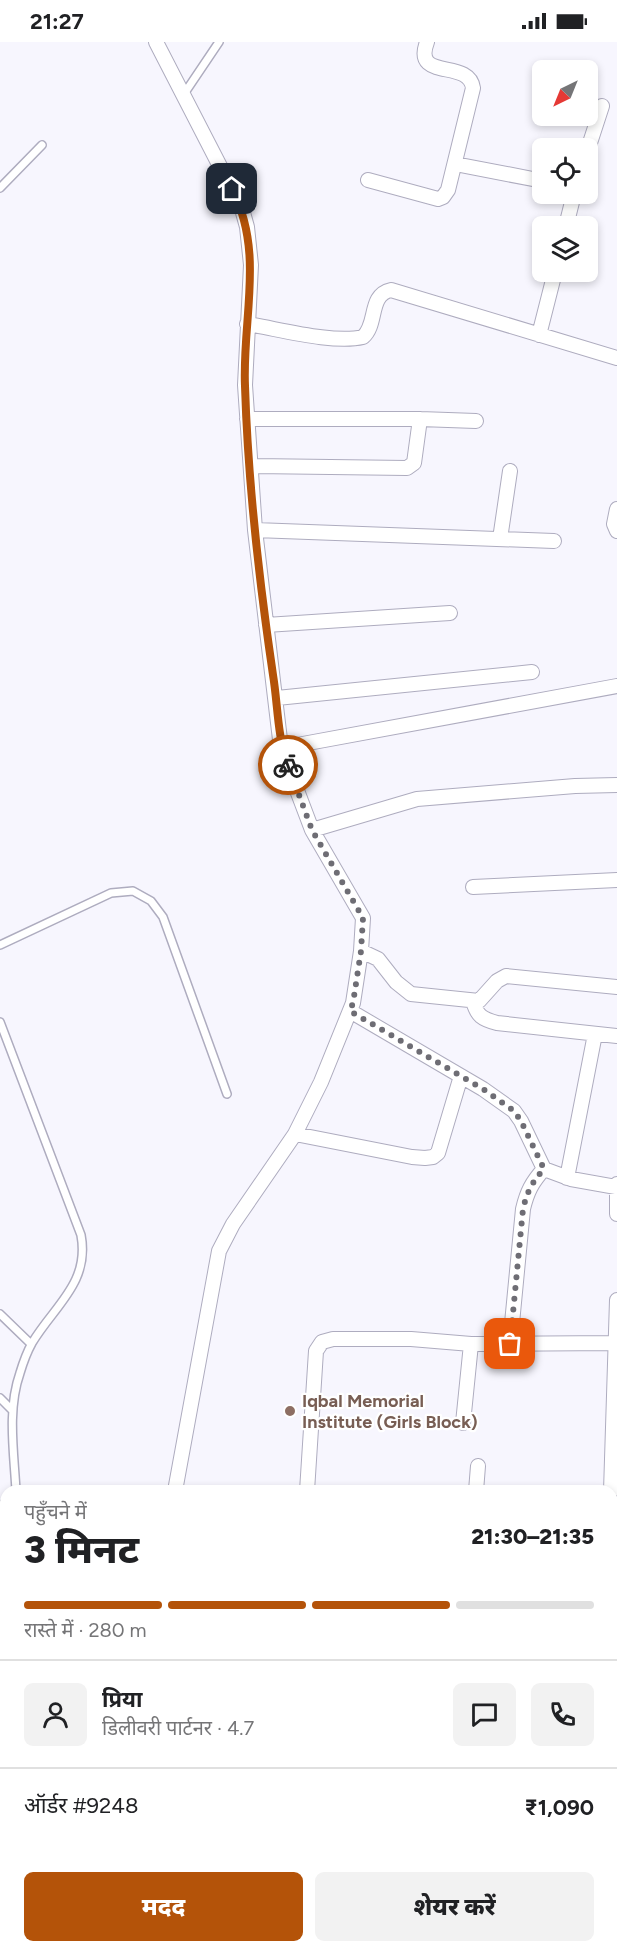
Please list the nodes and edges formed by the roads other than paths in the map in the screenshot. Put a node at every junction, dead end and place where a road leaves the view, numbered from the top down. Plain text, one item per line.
1 (156, 42) edge
2 (219, 42) edge
3 (427, 42) edge
4 (184, 94) junction
5 (602, 106) dead end
6 (592, 138) edge
7 (42, 145) dead end
8 (455, 164) junction
9 (532, 179) edge
10 (368, 180) dead end
11 (0, 188) edge
12 (552, 282) edge
13 (247, 324) junction
14 (539, 335) junction
15 (617, 358) edge
16 (247, 419) junction
17 (420, 419) junction
18 (476, 421) dead end
19 (250, 466) junction
20 (510, 471) dead end
21 (617, 509) edge
22 (255, 530) junction
23 (617, 531) edge
24 (500, 539) junction
25 (554, 542) dead end
26 (450, 613) dead end
27 (266, 625) junction
28 (532, 672) dead end
29 (617, 686) edge
30 (277, 698) junction
31 (281, 748) junction
32 (617, 785) edge
33 (312, 830) junction
34 (617, 880) edge
35 (473, 887) dead end
36 (0, 945) edge
37 (361, 951) junction
38 (617, 987) edge
39 (473, 1001) junction
40 (350, 1011) junction
41 (0, 1022) edge
42 (595, 1034) junction
43 (617, 1036) edge
44 (461, 1076) junction
45 (226, 1094) dead end
46 (295, 1134) junction
47 (544, 1169) junction
48 (567, 1178) junction
49 (616, 1185) edge
50 (617, 1214) edge
51 (617, 1300) edge
52 (0, 1314) edge
53 (615, 1343) junction
54 (31, 1344) junction
55 (471, 1344) junction
56 (510, 1344) junction
57 (616, 1385) edge
58 (0, 1398) edge
59 (12, 1410) junction
60 (463, 1423) dead end
61 (478, 1466) dead end
62 (16, 1485) edge
63 (176, 1485) edge
64 (307, 1485) edge
65 (476, 1485) edge
66 (611, 1485) edge

1 - 4 street
2 - 4 lane
3 - 8 street
4 - 13 street
5 - 6 street
7 - 11 lane
8 - 9 street
8 - 10 street
12 - 14 street
13 - 14 street
13 - 16 street
14 - 15 street
16 - 17 street
16 - 19 street
17 - 18 street
17 - 19 street
19 - 22 street
20 - 24 street
21 - 23 street
22 - 24 street
22 - 27 street
24 - 25 street
26 - 27 street
27 - 30 street
28 - 30 street
29 - 31 street
30 - 31 street
31 - 33 street
32 - 33 street
33 - 37 street
34 - 35 street
36 - 45 lane
37 - 39 street
37 - 40 street
38 - 39 street
39 - 42 street
40 - 44 street
40 - 46 street
41 - 54 lane
42 - 43 street
42 - 48 street
44 - 46 street
44 - 47 street
46 - 63 street
47 - 48 street
47 - 56 street
48 - 49 street
49 - 50 street
51 - 53 street
52 - 54 lane
53 - 56 street
53 - 57 street
54 - 59 lane
55 - 56 street
55 - 60 street
55 - 64 street
57 - 66 street
58 - 59 lane
59 - 62 lane
61 - 65 street

